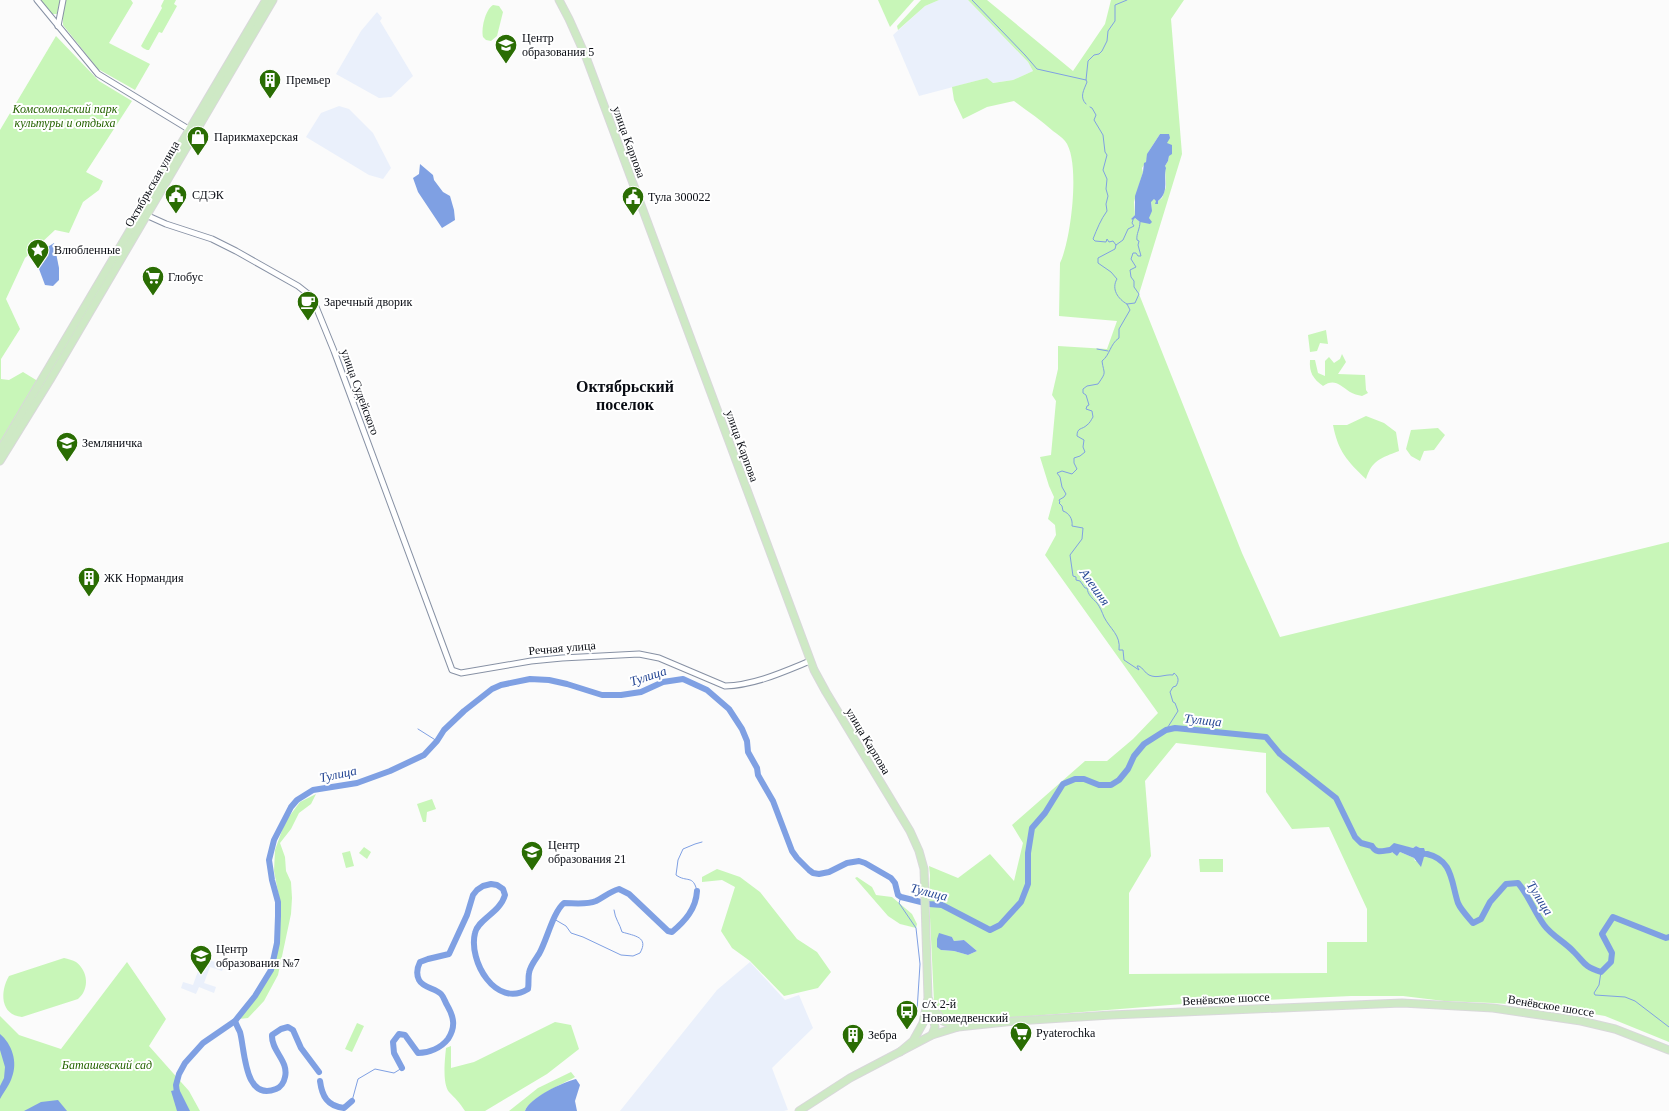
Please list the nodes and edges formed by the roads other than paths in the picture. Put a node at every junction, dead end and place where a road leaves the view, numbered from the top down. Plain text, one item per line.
1 (37, 0) edge
2 (63, 0) edge
3 (266, 0) edge
4 (273, 0) edge
5 (559, 0) edge
6 (58, 26) junction
7 (193, 131) junction
8 (144, 214) junction
9 (0, 450) edge
10 (0, 461) edge
11 (810, 661) junction
12 (455, 672) joint
13 (928, 998) junction
14 (930, 1006) junction
15 (923, 1023) junction
16 (958, 1027) junction
17 (932, 1035) junction
18 (1669, 1050) edge
19 (900, 1052) junction
20 (799, 1111) edge

1 - 6 street
2 - 6 street
3 - 7 main road, Октябрьская улица
4 - 7 main road, Октябрьская улица
5 - 11 main road, улица Карпова
6 - 7 street
7 - 8 main road, Октябрьская улица
8 - 9 main road, Октябрьская улица
8 - 10 main road, Октябрьская улица
8 - 12 street, улица Судейского
11 - 12 street, Речная улица
11 - 13 main road, улица Карпова
13 - 14 main road
13 - 15 main road
14 - 16 main road
14 - 17 main road
15 - 17 main road
15 - 19 main road
16 - 17 main road, Венёвское шоссе
16 - 18 main road, Венёвское шоссе
17 - 19 main road, Венёвское шоссе
19 - 20 main road, Венёвское шоссе

